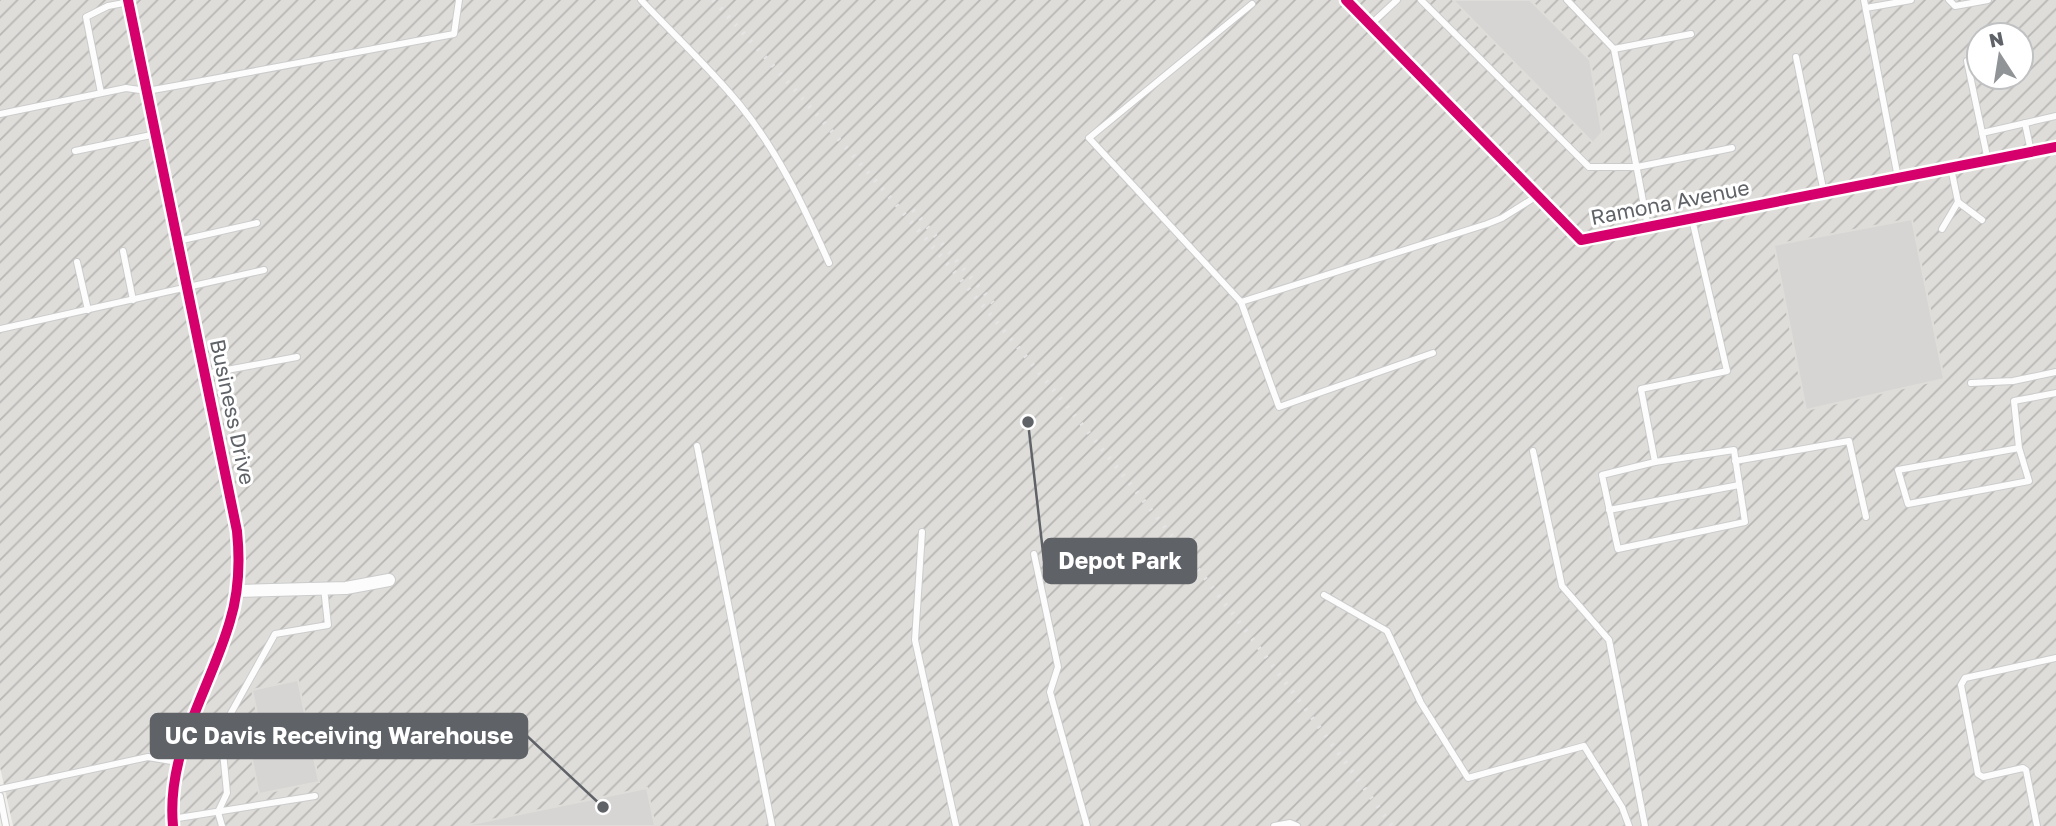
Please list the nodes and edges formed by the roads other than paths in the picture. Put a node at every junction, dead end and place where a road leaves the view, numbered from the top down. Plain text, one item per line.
1 (459, 0) edge
2 (641, 0) edge
3 (1346, 0) edge
4 (1397, 0) edge
5 (1421, 0) edge
6 (1567, 0) edge
7 (1864, 0) edge
8 (1911, 0) edge
9 (1949, 0) edge
10 (1988, 0) edge
11 (129, 1) edge
12 (1252, 4) dead end
13 (1866, 8) junction
14 (1370, 25) junction
15 (1691, 34) dead end
16 (1614, 49) junction
17 (1796, 57) dead end
18 (147, 91) junction
19 (1973, 91) edge
20 (101, 93) junction
21 (0, 114) edge
22 (2056, 117) edge
23 (2025, 124) junction
24 (1982, 133) junction
25 (156, 134) junction
26 (2056, 147) edge
27 (1732, 148) dead end
28 (75, 151) dead end
29 (2031, 152) junction
30 (1988, 161) junction
31 (1637, 167) junction
32 (1951, 168) junction
33 (1898, 178) junction
34 (1824, 193) junction
35 (1537, 195) junction
36 (1958, 202) junction
37 (1692, 219) junction
38 (1982, 219) dead end
39 (257, 223) dead end
40 (1648, 227) junction
41 (1942, 229) dead end
42 (178, 241) junction
43 (122, 251) dead end
44 (77, 262) dead end
45 (829, 262) dead end
46 (264, 270) dead end
47 (187, 288) junction
48 (133, 300) junction
49 (1241, 302) junction
50 (88, 310) junction
51 (0, 329) edge
52 (1433, 353) dead end
53 (297, 357) dead end
54 (2056, 372) edge
55 (205, 374) junction
56 (1971, 383) dead end
57 (2056, 393) edge
58 (697, 446) dead end
59 (2019, 448) junction
60 (1533, 451) dead end
61 (1735, 461) junction
62 (1655, 462) junction
63 (1739, 485) junction
64 (1609, 510) junction
65 (1866, 516) dead end
66 (922, 532) dead end
67 (1034, 555) dead end
68 (388, 580) dead end
69 (324, 588) junction
70 (237, 591) junction
71 (1324, 595) dead end
72 (2056, 658) edge
73 (191, 720) junction
74 (221, 731) junction
75 (177, 762) junction
76 (0, 789) edge
77 (0, 796) edge
78 (315, 796) dead end
79 (218, 812) junction
80 (173, 822) edge
81 (6, 826) edge
82 (222, 826) edge
83 (772, 826) edge
84 (956, 826) edge
85 (1087, 826) edge
86 (1274, 826) edge
87 (1297, 826) edge
88 (1629, 826) edge
89 (1645, 826) edge
90 (2038, 826) edge

1 - 18 lane
2 - 45 lane
3 - 14 street, Ramona Avenue
4 - 14 lane
5 - 31 lane
6 - 16 lane
7 - 13 lane
8 - 13 lane
9 - 10 lane
11 - 18 street, Business Drive
11 - 20 lane
12 - 49 lane
13 - 33 lane
14 - 35 street, Ramona Avenue
15 - 16 lane
16 - 31 lane
17 - 34 lane
18 - 20 lane
18 - 25 street, Business Drive
19 - 24 lane
20 - 21 lane
22 - 23 lane
23 - 24 lane
23 - 29 lane
24 - 30 lane
25 - 28 lane
25 - 42 street, Business Drive
26 - 29 street, Ramona Avenue
27 - 31 lane
29 - 30 street, Ramona Avenue
30 - 32 street, Ramona Avenue
31 - 40 lane
32 - 33 street, Ramona Avenue
32 - 36 lane
33 - 34 street, Ramona Avenue
34 - 37 street, Ramona Avenue
35 - 40 street, Ramona Avenue
35 - 49 lane
36 - 38 lane
36 - 41 lane
37 - 40 street, Ramona Avenue
37 - 62 lane
39 - 42 lane
42 - 47 street, Business Drive
43 - 48 lane
44 - 50 lane
46 - 47 lane
47 - 48 lane
47 - 55 street, Business Drive
48 - 50 lane
49 - 52 lane
50 - 51 lane
53 - 55 lane
54 - 56 lane
55 - 70 street, Business Drive
57 - 59 lane
58 - 83 lane
59 - 59 lane
60 - 89 lane
61 - 62 lane
61 - 63 lane
61 - 65 lane
62 - 64 lane
63 - 64 lane
63 - 64 lane
66 - 84 lane
67 - 85 lane
68 - 69 street
69 - 70 street
69 - 74 lane
70 - 73 street, Business Drive
71 - 88 lane
72 - 90 lane
73 - 74 lane
73 - 75 street, Business Drive
74 - 79 lane
75 - 76 lane
75 - 80 street, Business Drive
77 - 81 lane
78 - 79 lane
79 - 80 lane
79 - 82 lane
86 - 87 lane

